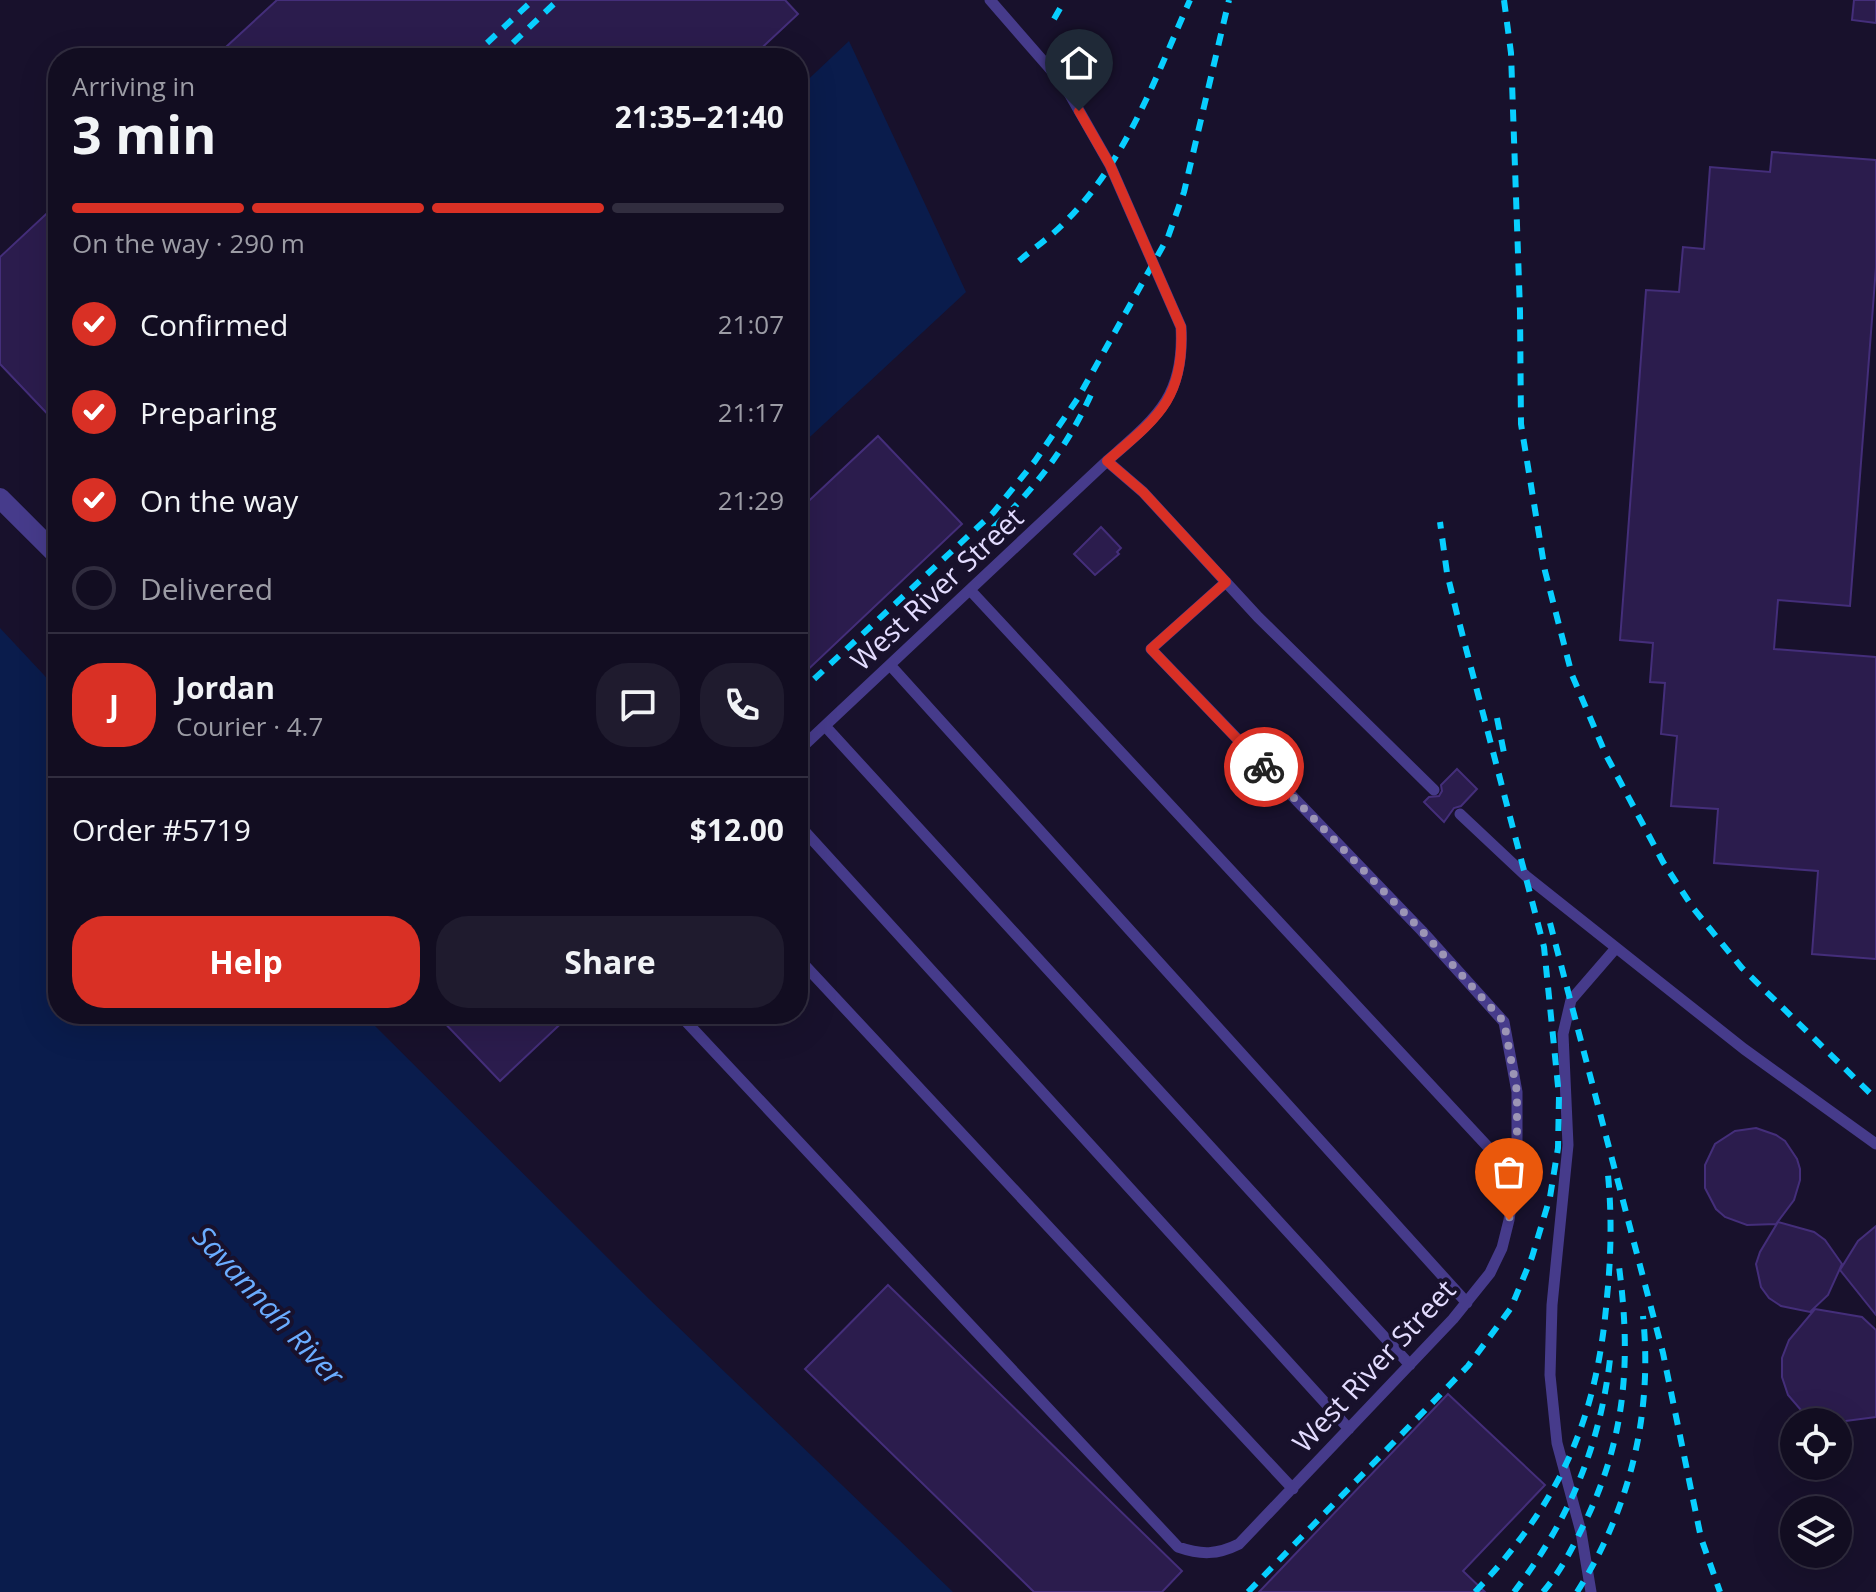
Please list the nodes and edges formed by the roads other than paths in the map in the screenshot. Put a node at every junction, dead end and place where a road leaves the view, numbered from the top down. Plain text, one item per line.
1 (990, 0) edge
2 (1107, 461) junction
3 (0, 498) edge
4 (48, 546) edge
5 (1226, 582) junction
6 (970, 590) junction
7 (890, 665) junction
8 (825, 726) junction
9 (808, 742) edge
10 (1434, 790) dead end
11 (1460, 814) dead end
12 (808, 835) edge
13 (1616, 948) junction
14 (808, 969) edge
15 (688, 1024) edge
16 (1876, 1144) edge
17 (1515, 1176) junction
18 (1467, 1303) junction
19 (1410, 1365) junction
20 (1349, 1429) junction
21 (1293, 1489) junction
22 (1591, 1592) edge

1 - 2 lane, West River Street
2 - 5 lane
2 - 6 lane, West River Street
3 - 4 street
5 - 10 lane
5 - 17 lane, West River Street
6 - 7 lane, West River Street
6 - 17 lane
7 - 8 lane, West River Street
7 - 18 lane
8 - 9 lane, West River Street
8 - 19 lane
11 - 13 lane
12 - 20 lane
13 - 16 lane
13 - 22 lane
14 - 21 lane
15 - 21 lane, West River Street
17 - 18 lane, West River Street
18 - 19 lane, West River Street
19 - 20 lane, West River Street
20 - 21 lane, West River Street

